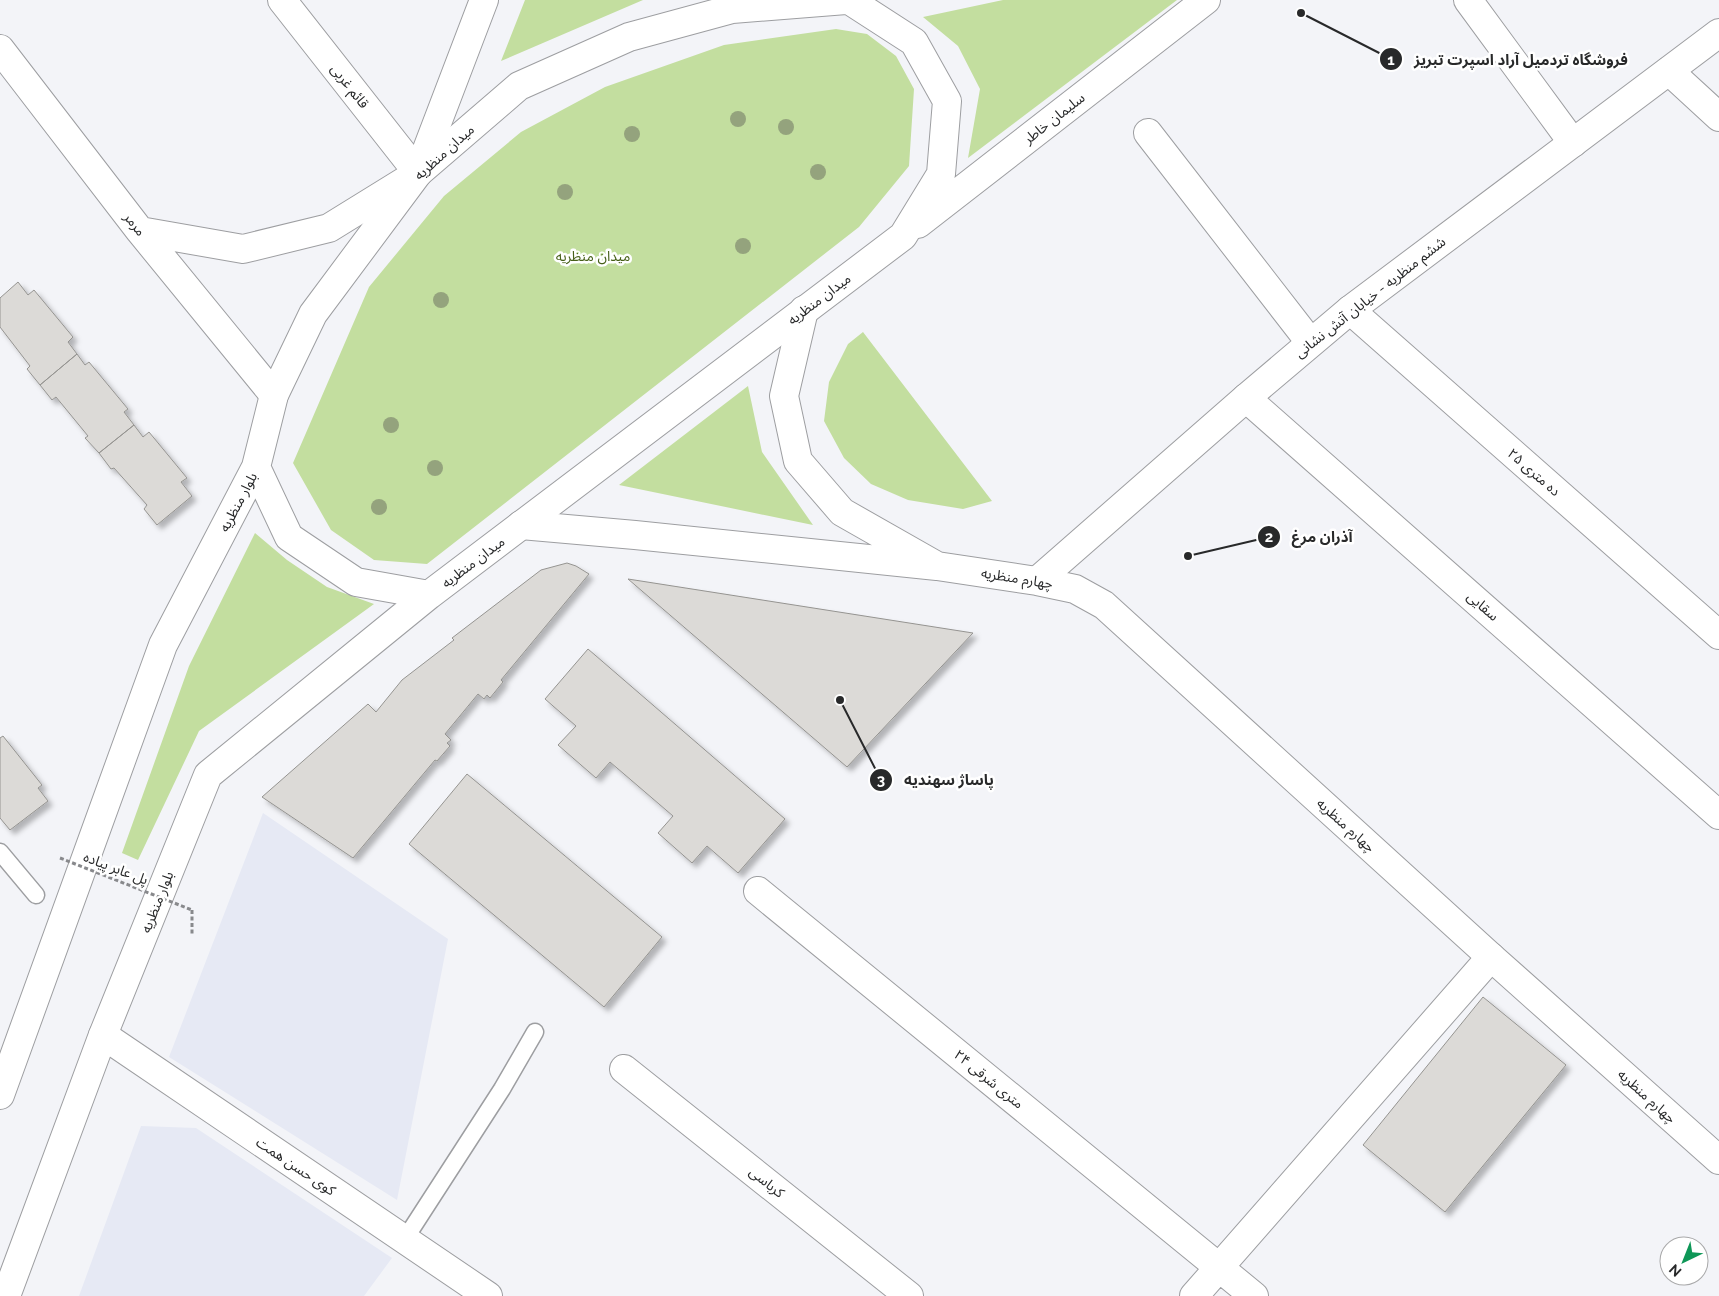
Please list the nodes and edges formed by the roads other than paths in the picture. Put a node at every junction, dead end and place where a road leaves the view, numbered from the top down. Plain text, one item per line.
1 (282, 0) edge
2 (484, 0) edge
3 (847, 0) edge
4 (1206, 0) edge
5 (1468, 0) edge
6 (1719, 33) edge
7 (0, 49) edge
8 (1668, 71) junction
9 (1719, 117) edge
10 (1148, 133) dead end
11 (1573, 143) junction
12 (418, 173) junction
13 (140, 231) junction
14 (903, 236) junction
15 (804, 310) junction
16 (1350, 310) junction
17 (1310, 342) junction
18 (274, 395) junction
19 (1246, 398) junction
20 (256, 467) junction
21 (521, 525) junction
22 (937, 566) junction
23 (1037, 581) junction
24 (429, 595) junction
25 (1719, 635) edge
26 (1719, 815) edge
27 (0, 852) edge
28 (758, 891) dead end
29 (36, 895) dead end
30 (1491, 957) junction
31 (535, 1032) dead end
32 (103, 1035) junction
33 (624, 1069) dead end
34 (0, 1095) edge
35 (1719, 1160) edge
36 (404, 1239) junction
37 (1218, 1268) junction
38 (6, 1296) edge
39 (488, 1296) edge
40 (909, 1296) edge
41 (1194, 1296) edge
42 (1254, 1296) edge

1 - 12 main road, قائم غربی
2 - 12 main road
3 - 12 main road, ميدان منظریه
3 - 14 main road, ميدان منظریه
4 - 14 main road, سلیمان خاطر
5 - 11 main road
6 - 8 main road, ششم منظریه - خیابان آتش نشانی
7 - 13 main road, مرمر
8 - 9 main road
8 - 11 main road, ششم منظریه - خیابان آتش نشانی
10 - 17 main road
11 - 16 main road, ششم منظریه - خیابان آتش نشانی
12 - 13 main road
12 - 18 main road, ميدان منظریه
13 - 18 main road, مرمر
14 - 15 main road, ميدان منظریه
15 - 21 main road, ميدان منظریه
15 - 22 main road
16 - 17 main road, ششم منظریه - خیابان آتش نشانی
16 - 25 main road, ده متری ۲۵
17 - 19 main road, ششم منظریه - خیابان آتش نشانی
18 - 20 main road, ميدان منظریه
19 - 23 main road, ششم منظریه - خیابان آتش نشانی
19 - 26 main road, سقایی
20 - 24 main road, ميدان منظریه
20 - 34 main road, بلوار منظریه
21 - 22 main road, چهارم منظریه
21 - 24 main road, ميدان منظریه
22 - 23 main road, چهارم منظریه
23 - 30 main road, چهارم منظریه
24 - 32 main road, بلوار منظریه
27 - 29 lane
28 - 37 main road, ۲۴ متری شرقی
30 - 35 main road, چهارم منظریه
30 - 37 main road
31 - 36 lane
32 - 36 main road, کوی حسن همت
32 - 38 main road, بلوار منظریه
33 - 40 main road, کرباسی
36 - 39 main road, کوی حسن همت
37 - 41 main road
37 - 42 main road, ۲۴ متری شرقی

